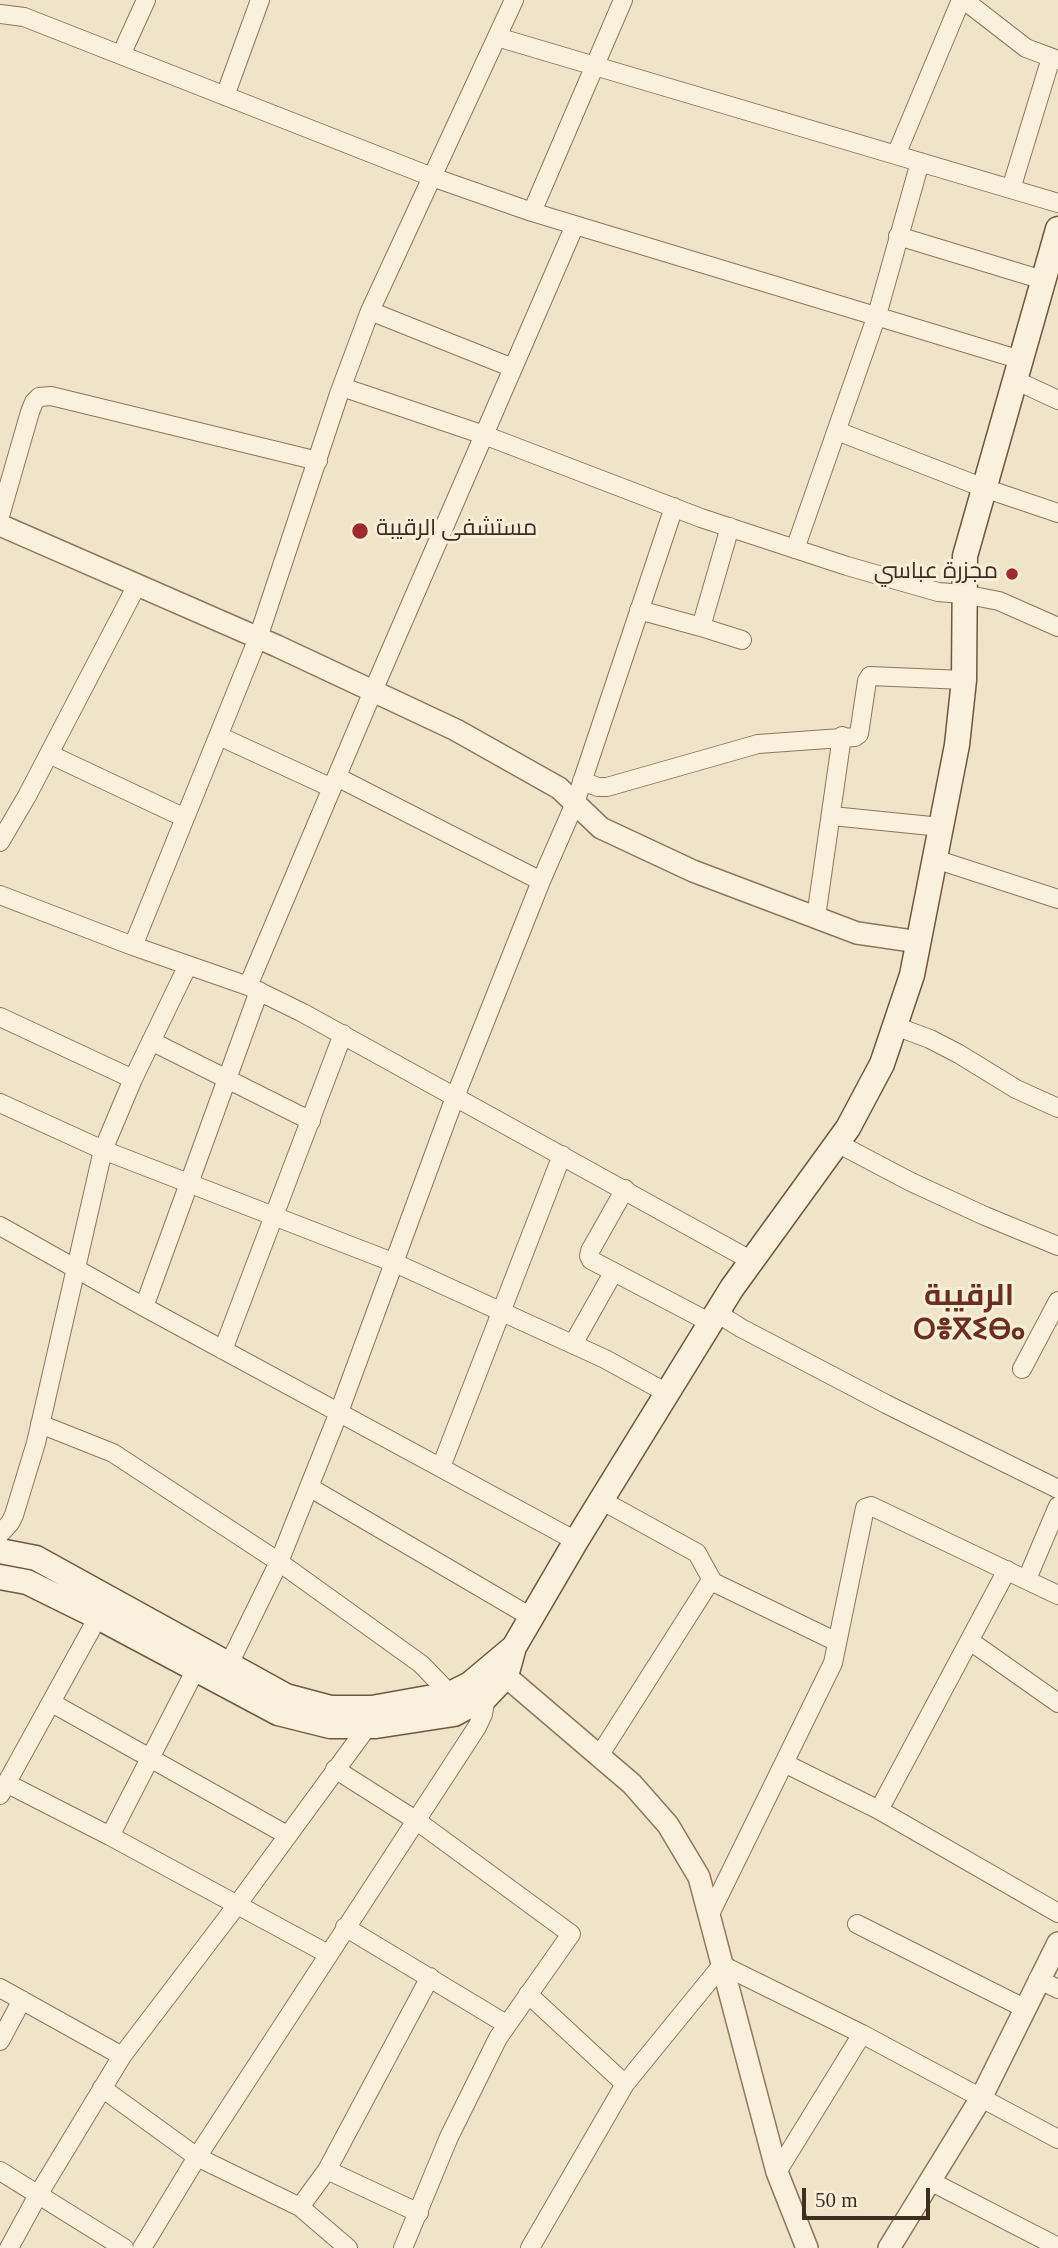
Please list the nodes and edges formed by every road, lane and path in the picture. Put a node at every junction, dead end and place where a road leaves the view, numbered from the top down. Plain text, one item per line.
1 (146, 0) edge
2 (260, 0) edge
3 (514, 0) edge
4 (623, 0) edge
5 (962, 0) edge
6 (0, 14) edge
7 (498, 37) junction
8 (121, 55) junction
9 (1054, 59) edge
10 (593, 66) junction
11 (225, 96) junction
12 (896, 155) junction
13 (920, 162) junction
14 (432, 177) junction
15 (1011, 189) junction
16 (1058, 203) edge
17 (532, 212) junction
18 (575, 225) junction
19 (1058, 233) edge
20 (898, 236) junction
21 (1043, 280) junction
22 (370, 310) junction
23 (877, 315) junction
24 (513, 368) junction
25 (1018, 370) junction
26 (342, 387) junction
27 (1058, 400) edge
28 (837, 431) junction
29 (484, 435) junction
30 (318, 460) junction
31 (984, 488) junction
32 (674, 507) junction
33 (1058, 513) edge
34 (0, 516) edge
35 (0, 525) edge
36 (730, 527) junction
37 (795, 549) junction
38 (137, 585) junction
39 (963, 594) junction
40 (639, 610) junction
41 (701, 627) junction
42 (1058, 627) edge
43 (258, 638) junction
44 (742, 640) dead end
45 (964, 680) junction
46 (373, 691) junction
47 (219, 736) junction
48 (842, 736) junction
49 (49, 754) junction
50 (582, 781) junction
51 (334, 782) junction
52 (575, 803) junction
53 (832, 816) junction
54 (185, 818) junction
55 (941, 827) junction
56 (1, 838) edge
57 (935, 859) junction
58 (541, 881) junction
59 (0, 895) edge
60 (1058, 899) edge
61 (816, 917) junction
62 (919, 942) junction
63 (133, 946) junction
64 (188, 965) junction
65 (254, 988) junction
66 (0, 1017) edge
67 (895, 1026) junction
68 (343, 1034) junction
69 (151, 1041) junction
70 (133, 1079) junction
71 (226, 1079) junction
72 (456, 1097) junction
73 (0, 1103) edge
74 (1058, 1108) edge
75 (311, 1121) junction
76 (837, 1143) junction
77 (103, 1150) junction
78 (562, 1155) junction
79 (187, 1182) junction
80 (625, 1189) junction
81 (276, 1216) junction
82 (0, 1226) edge
83 (1058, 1246) edge
84 (752, 1261) junction
85 (395, 1263) junction
86 (76, 1268) junction
87 (613, 1273) junction
88 (1058, 1301) edge
89 (144, 1307) junction
90 (503, 1312) junction
91 (714, 1318) junction
92 (573, 1344) junction
93 (223, 1350) junction
94 (1022, 1369) dead end
95 (667, 1393) junction
96 (339, 1412) junction
97 (40, 1424) junction
98 (441, 1467) junction
99 (309, 1487) junction
100 (1058, 1489) edge
101 (601, 1500) junction
102 (1058, 1506) edge
103 (0, 1534) edge
104 (576, 1541) junction
105 (9, 1553) edge
106 (279, 1562) junction
107 (1007, 1570) junction
108 (0, 1577) edge
109 (1027, 1579) junction
110 (711, 1580) junction
111 (1058, 1595) edge
112 (98, 1617) junction
113 (531, 1617) junction
114 (970, 1641) junction
115 (837, 1642) junction
116 (229, 1664) junction
117 (196, 1669) junction
118 (500, 1671) junction
119 (450, 1694) junction
120 (486, 1697) junction
121 (52, 1703) junction
122 (1058, 1703) edge
123 (368, 1726) junction
124 (599, 1756) junction
125 (149, 1758) junction
126 (784, 1763) junction
127 (335, 1769) junction
128 (5, 1778) edge
129 (879, 1811) junction
130 (417, 1821) junction
131 (287, 1835) junction
132 (110, 1836) junction
133 (237, 1905) junction
134 (1058, 1913) edge
135 (709, 1916) junction
136 (857, 1924) dead end
137 (345, 1927) junction
138 (1058, 1943) edge
139 (327, 1954) junction
140 (722, 1965) junction
141 (430, 1978) junction
142 (1038, 1979) junction
143 (0, 1988) edge
144 (1058, 1989) edge
145 (528, 1994) junction
146 (22, 2000) junction
147 (1024, 2008) junction
148 (506, 2024) junction
149 (862, 2034) junction
150 (0, 2041) edge
151 (122, 2056) junction
152 (625, 2084) junction
153 (102, 2088) junction
154 (981, 2098) junction
155 (1058, 2138) edge
156 (197, 2157) junction
157 (327, 2170) junction
158 (0, 2171) edge
159 (777, 2172) junction
160 (930, 2181) junction
161 (38, 2195) junction
162 (300, 2207) junction
163 (419, 2213) junction
164 (538, 2245) edge
165 (1058, 2246) edge
166 (9, 2248) edge
167 (124, 2248) edge
168 (142, 2248) edge
169 (348, 2248) edge
170 (403, 2248) edge
171 (807, 2248) edge
172 (889, 2248) edge

1 - 8 street
2 - 11 street
3 - 7 street
4 - 10 street
5 - 9 street
5 - 12 street
6 - 8 street
7 - 10 street
7 - 14 street
8 - 11 street
9 - 15 street
10 - 12 street
10 - 17 street
11 - 14 street
12 - 13 street
13 - 15 street
13 - 20 street
14 - 17 street
14 - 22 street
15 - 16 street
17 - 18 street
18 - 23 street
18 - 24 street
19 - 21 main road
20 - 21 street
20 - 23 street
21 - 25 main road
22 - 24 street
22 - 26 street
23 - 25 street
23 - 28 street
24 - 29 street
25 - 27 street
25 - 31 main road
26 - 29 street
26 - 30 street
28 - 31 street
28 - 37 street
29 - 32 street
29 - 46 street
30 - 34 street
30 - 43 street
31 - 33 street
31 - 39 main road
32 - 36 street
32 - 40 street
35 - 38 street
36 - 37 street
36 - 41 street
37 - 39 street
38 - 43 street
38 - 49 street
39 - 42 street
39 - 45 main road
40 - 41 street
40 - 50 street
41 - 44 street
43 - 46 street
43 - 47 street
45 - 48 street
45 - 55 main road
46 - 51 street
46 - 52 street
47 - 51 street
47 - 54 street
48 - 50 street
48 - 53 street
49 - 54 street
49 - 56 street
50 - 52 street
51 - 58 street
51 - 65 street
52 - 58 street
52 - 61 street
53 - 55 street
53 - 61 street
54 - 63 street
55 - 57 main road
57 - 60 street
57 - 62 main road
58 - 72 street
59 - 63 street
61 - 62 street
62 - 67 main road
63 - 64 street
64 - 65 street
64 - 69 street
65 - 68 street
65 - 71 street
66 - 70 street
67 - 74 street
67 - 76 main road
68 - 72 street
68 - 75 street
69 - 70 street
69 - 71 street
70 - 77 street
71 - 75 street
71 - 79 street
72 - 78 street
72 - 85 street
73 - 77 street
75 - 81 street
76 - 83 street
76 - 84 main road
77 - 79 street
77 - 86 street
78 - 80 street
78 - 90 street
79 - 81 street
79 - 89 street
80 - 84 street
80 - 87 street
81 - 85 street
81 - 93 street
82 - 86 street
84 - 91 main road
85 - 90 street
85 - 96 street
86 - 89 street
86 - 97 street
87 - 91 street
87 - 92 street
88 - 94 street
89 - 93 street
90 - 92 street
90 - 98 street
91 - 95 main road
91 - 100 street
92 - 95 street
93 - 96 street
95 - 101 main road
96 - 98 street
96 - 99 street
97 - 103 street
97 - 106 street
98 - 104 street
99 - 106 street
99 - 113 street
101 - 104 main road
101 - 110 street
102 - 109 street
103 - 105 street
104 - 113 main road
105 - 116 main road
106 - 116 street
106 - 119 street
107 - 109 street
107 - 114 street
107 - 115 street
108 - 112 main road
109 - 111 street
110 - 115 street
110 - 124 street
112 - 117 main road
112 - 121 street
113 - 118 main road
114 - 122 street
114 - 129 street
115 - 126 street
116 - 119 main road
117 - 123 main road
117 - 125 street
118 - 119 main road
118 - 120 main road
118 - 124 street
120 - 123 main road
120 - 130 street
121 - 125 street
121 - 128 street
123 - 127 street
124 - 135 street
125 - 131 street
125 - 132 street
126 - 129 street
126 - 135 street
127 - 130 street
127 - 131 street
128 - 132 street
129 - 134 street
130 - 137 street
130 - 145 street
131 - 133 street
132 - 133 street
133 - 139 street
133 - 151 street
135 - 140 street
136 - 147 street
137 - 139 street
137 - 141 street
138 - 142 street
139 - 156 street
140 - 149 street
140 - 152 street
140 - 159 street
141 - 148 street
141 - 157 street
142 - 144 street
142 - 147 street
143 - 146 street
145 - 148 street
145 - 152 street
146 - 150 street
146 - 151 street
147 - 154 street
148 - 163 street
149 - 154 street
149 - 159 street
151 - 153 street
152 - 164 street
153 - 156 street
153 - 161 street
154 - 155 street
154 - 160 street
156 - 162 street
156 - 168 street
157 - 162 street
157 - 163 street
158 - 161 street
159 - 171 street
160 - 165 street
160 - 172 street
161 - 166 street
161 - 167 street
162 - 169 street
163 - 170 street

